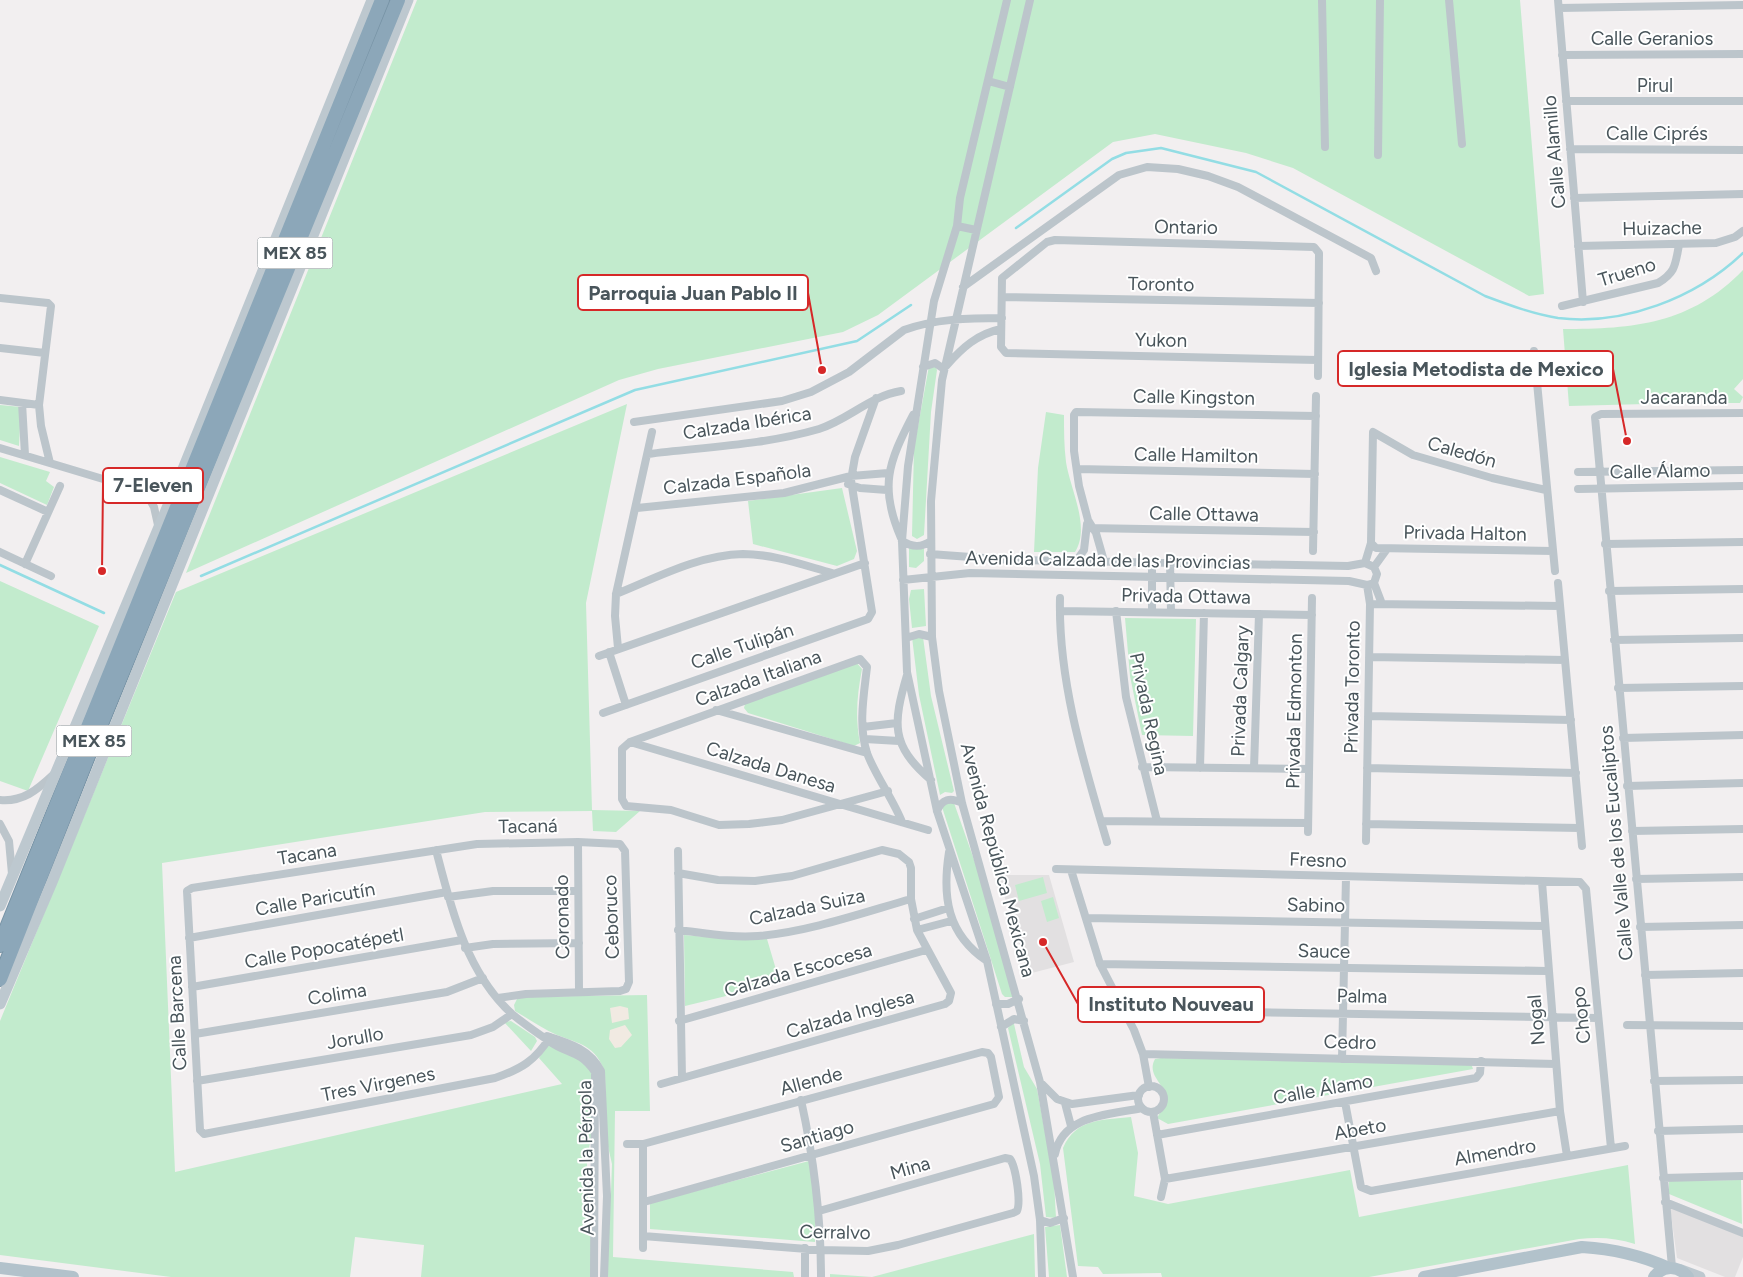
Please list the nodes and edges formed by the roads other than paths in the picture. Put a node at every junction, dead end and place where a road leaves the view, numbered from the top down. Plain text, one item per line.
1 (372, 0) edge
2 (382, 0) edge
3 (398, 0) edge
4 (408, 0) edge
5 (1007, 0) edge
6 (1030, 0) edge
7 (1322, 0) edge
8 (1380, 0) edge
9 (1449, 0) edge
10 (1559, 4) edge
11 (1743, 5) edge
12 (365, 17) junction
13 (366, 39) junction
14 (1743, 54) edge
15 (1562, 55) junction
16 (377, 77) junction
17 (988, 81) junction
18 (1010, 87) junction
19 (360, 94) junction
20 (1743, 101) edge
21 (1566, 102) junction
22 (1462, 144) dead end
23 (1325, 147) dead end
24 (1570, 149) junction
25 (1743, 150) edge
26 (1378, 155) dead end
27 (1743, 194) edge
28 (1574, 198) junction
29 (957, 226) junction
30 (976, 230) junction
31 (1743, 231) edge
32 (1678, 245) junction
33 (1578, 246) junction
34 (1376, 271) dead end
35 (963, 287) junction
36 (1002, 297) junction
37 (0, 298) edge
38 (1583, 302) junction
39 (1319, 303) junction
40 (1562, 306) dead end
41 (1002, 318) junction
42 (956, 321) junction
43 (931, 323) junction
44 (1001, 329) junction
45 (0, 348) edge
46 (1534, 351) dead end
47 (45, 353) junction
48 (226, 359) junction
49 (1318, 360) junction
50 (924, 367) junction
51 (944, 368) junction
52 (1318, 376) dead end
53 (226, 387) junction
54 (901, 391) dead end
55 (1316, 396) dead end
56 (876, 398) junction
57 (0, 400) edge
58 (22, 403) junction
59 (39, 405) junction
60 (916, 408) junction
61 (1743, 413) edge
62 (1596, 415) joint
63 (1316, 416) junction
64 (634, 422) dead end
65 (230, 426) junction
66 (652, 432) dead end
67 (0, 448) edge
68 (648, 454) junction
69 (25, 455) junction
70 (50, 463) junction
71 (1076, 469) junction
72 (1701, 470) junction
73 (1743, 470) edge
74 (1578, 472) dead end
75 (1600, 472) junction
76 (888, 473) junction
77 (1315, 474) junction
78 (851, 476) junction
79 (842, 480) junction
80 (113, 482) junction
81 (177, 484) junction
82 (60, 486) dead end
83 (851, 486) junction
84 (1702, 486) junction
85 (1743, 486) edge
86 (1578, 488) dead end
87 (1601, 488) junction
88 (0, 490) edge
89 (887, 490) junction
90 (1546, 490) junction
91 (637, 508) junction
92 (48, 512) junction
93 (158, 525) junction
94 (1090, 525) junction
95 (1314, 532) junction
96 (902, 541) junction
97 (931, 541) junction
98 (1743, 542) edge
99 (1605, 544) junction
100 (1374, 546) junction
101 (1387, 549) junction
102 (1553, 550) junction
103 (0, 552) edge
104 (1313, 552) dead end
105 (930, 554) junction
106 (1077, 560) junction
107 (1104, 561) junction
108 (1152, 562) junction
109 (1170, 562) junction
110 (865, 563) junction
111 (1365, 563) junction
112 (25, 564) junction
113 (1374, 567) junction
114 (1555, 571) dead end
115 (832, 573) junction
116 (51, 576) dead end
117 (1152, 576) junction
118 (1170, 576) junction
119 (931, 577) junction
120 (903, 580) junction
121 (1558, 583) dead end
122 (1370, 584) junction
123 (1743, 590) edge
124 (1609, 591) junction
125 (616, 594) junction
126 (1060, 598) dead end
127 (1312, 598) dead end
128 (1370, 604) junction
129 (1382, 604) junction
130 (1560, 606) junction
131 (1060, 610) junction
132 (1116, 611) junction
133 (1152, 612) junction
134 (1171, 612) junction
135 (1204, 613) junction
136 (1259, 614) junction
137 (1312, 615) junction
138 (932, 637) junction
139 (906, 638) junction
140 (1743, 638) edge
141 (1614, 640) junction
142 (618, 648) junction
143 (609, 652) junction
144 (599, 656) dead end
145 (1369, 657) junction
146 (1565, 660) junction
147 (907, 672) junction
148 (1743, 686) edge
149 (1618, 688) junction
150 (626, 704) junction
151 (716, 710) junction
152 (603, 713) dead end
153 (1368, 716) junction
154 (1571, 720) junction
155 (897, 723) junction
156 (863, 727) junction
157 (1743, 735) edge
158 (1623, 738) junction
159 (865, 739) junction
160 (899, 740) junction
161 (630, 742) junction
162 (867, 753) junction
163 (1142, 767) junction
164 (1200, 768) junction
165 (1254, 768) junction
166 (1367, 768) junction
167 (1309, 770) junction
168 (56, 771) junction
169 (1576, 773) junction
170 (931, 780) junction
171 (1743, 783) edge
172 (1627, 786) junction
173 (888, 791) junction
174 (0, 800) edge
175 (962, 803) junction
176 (839, 804) junction
177 (937, 811) junction
178 (1101, 821) junction
179 (902, 822) junction
180 (1157, 822) junction
181 (0, 824) edge
182 (1366, 824) junction
183 (1580, 828) junction
184 (1743, 829) edge
185 (928, 830) dead end
186 (1632, 831) junction
187 (1366, 841) dead end
188 (578, 842) junction
189 (1107, 842) dead end
190 (620, 844) joint
191 (1582, 846) dead end
192 (436, 850) junction
193 (949, 850) junction
194 (678, 851) dead end
195 (1056, 869) dead end
196 (1071, 870) junction
197 (678, 873) junction
198 (1346, 877) junction
199 (1743, 877) edge
200 (12, 878) junction
201 (1636, 879) junction
202 (1542, 882) junction
203 (1580, 882) joint
204 (577, 891) junction
205 (187, 894) joint
206 (447, 895) junction
207 (911, 899) junction
208 (0, 906) edge
209 (948, 908) junction
210 (1087, 918) junction
211 (914, 919) junction
212 (951, 920) junction
213 (1345, 921) junction
214 (1743, 925) edge
215 (1544, 926) junction
216 (1640, 927) junction
217 (678, 930) junction
218 (917, 930) junction
219 (189, 938) junction
220 (464, 944) junction
221 (579, 944) junction
222 (0, 945) edge
223 (926, 950) junction
224 (987, 961) junction
225 (1100, 964) junction
226 (1344, 967) junction
227 (1548, 972) junction
228 (1743, 974) edge
229 (1645, 975) junction
230 (483, 978) junction
231 (0, 979) edge
232 (192, 987) junction
233 (579, 991) junction
234 (498, 998) junction
235 (1019, 999) junction
236 (0, 1004) edge
237 (996, 1004) junction
238 (1125, 1010) junction
239 (1343, 1012) junction
240 (512, 1014) junction
241 (1552, 1017) junction
242 (1598, 1018) junction
243 (680, 1021) junction
244 (1024, 1021) junction
245 (1627, 1025) dead end
246 (1648, 1025) junction
247 (1743, 1026) edge
248 (1001, 1027) junction
249 (195, 1034) junction
250 (547, 1038) junction
251 (1143, 1054) junction
252 (1342, 1058) junction
253 (1481, 1061) junction
254 (1556, 1064) junction
255 (682, 1078) junction
256 (1743, 1080) edge
257 (197, 1081) junction
258 (1654, 1081) junction
259 (1040, 1082) junction
260 (661, 1084) dead end
261 (1149, 1087) junction
262 (1139, 1095) junction
263 (801, 1100) junction
264 (999, 1100) joint
265 (1345, 1102) junction
266 (1065, 1103) junction
267 (1086, 1104) junction
268 (1142, 1108) junction
269 (1560, 1111) junction
270 (1154, 1112) junction
271 (1090, 1119) junction
272 (1071, 1126) junction
273 (1743, 1129) edge
274 (200, 1130) joint
275 (1658, 1131) junction
276 (1157, 1135) junction
277 (627, 1144) dead end
278 (643, 1144) junction
279 (595, 1145) junction
280 (605, 1145) junction
281 (1353, 1146) junction
282 (1625, 1146) dead end
283 (1611, 1148) junction
284 (813, 1155) junction
285 (1567, 1156) junction
286 (1054, 1158) junction
287 (1743, 1176) edge
288 (1663, 1178) junction
289 (1165, 1179) junction
290 (1161, 1197) dead end
291 (644, 1202) junction
292 (1665, 1202) junction
293 (1019, 1206) joint
294 (594, 1208) junction
295 (605, 1208) junction
296 (819, 1211) junction
297 (1064, 1218) junction
298 (1040, 1220) junction
299 (1743, 1233) edge
300 (643, 1236) junction
301 (643, 1248) dead end
302 (805, 1248) junction
303 (820, 1250) junction
304 (1, 1268) edge
305 (1677, 1271) edge
306 (73, 1277) edge
307 (594, 1277) edge
308 (604, 1277) edge
309 (805, 1277) edge
310 (821, 1277) edge
311 (1042, 1277) edge
312 (1073, 1277) edge
313 (1424, 1277) edge
314 (1654, 1277) edge
315 (1700, 1277) edge

1 - 12 street
2 - 13 highway, MEX 85
3 - 19 highway, MEX 85
4 - 16 street
5 - 17 street, Avenida República Mexicana
6 - 18 street, Avenida República Mexicana
7 - 23 street
8 - 26 street
9 - 22 street
10 - 11 street
10 - 15 street, Calle Alamillo
12 - 13 highway
12 - 48 street
13 - 53 highway, MEX 85
14 - 15 street, Calle Geranios
15 - 21 street, Calle Alamillo
16 - 19 highway
16 - 65 street
17 - 18 street
17 - 29 street, Avenida República Mexicana
18 - 30 street, Avenida República Mexicana
19 - 65 highway, MEX 85
20 - 21 street, Pirul
21 - 24 street, Calle Alamillo
24 - 25 street, Calle Ciprés
24 - 28 street, Calle Alamillo
27 - 28 street
28 - 33 street, Calle Alamillo
29 - 30 street
29 - 43 street, Avenida República Mexicana
30 - 35 street, Avenida República Mexicana
31 - 32 street, Huizache
32 - 33 street, Huizache
32 - 38 street, Trueno
33 - 38 street, Calle Alamillo
34 - 35 street
35 - 42 street, Avenida República Mexicana
36 - 39 street, Toronto
36 - 39 street, Ontario
36 - 41 street
37 - 47 street
38 - 40 street, Trueno
39 - 49 street
41 - 42 street
41 - 44 street
42 - 43 street
42 - 51 street, Avenida República Mexicana
43 - 50 street, Avenida República Mexicana
43 - 64 street
44 - 49 street, Yukon
44 - 51 street
45 - 47 street
46 - 90 street
47 - 59 street
48 - 53 highway
48 - 81 street
49 - 52 street
50 - 51 street
50 - 60 street, Avenida República Mexicana
51 - 97 street, Avenida República Mexicana
53 - 222 highway, MEX 85
54 - 56 street, Calzada Ibérica
55 - 63 street
56 - 68 street, Calzada Ibérica
56 - 78 street
57 - 58 street
58 - 59 street
58 - 69 street
59 - 70 street
60 - 76 street, Avenida República Mexicana
60 - 96 street, Avenida República Mexicana
61 - 62 street, Jacaranda
62 - 75 street, Calle Valle de los Eucaliptos
63 - 71 street, Calle Kingston
63 - 77 street
65 - 231 highway, MEX 85
65 - 236 street
66 - 68 street
67 - 69 street
68 - 91 street
69 - 70 street
70 - 80 street
71 - 77 street, Calle Hamilton
71 - 94 street
72 - 73 street, Calle Álamo
72 - 75 street, Calle Álamo
72 - 84 street
74 - 75 street, Calle Álamo
75 - 87 street, Calle Valle de los Eucaliptos
76 - 78 street, Calzada Española
76 - 89 street, Avenida República Mexicana
77 - 95 street
78 - 79 street, Calzada Española
78 - 83 street
79 - 83 street
79 - 91 street, Calzada Española
80 - 81 street
80 - 93 street
81 - 93 street
82 - 92 street
83 - 89 street
83 - 110 street
84 - 85 street, Calle Álamo
84 - 87 street, Calle Álamo
86 - 87 street, Calle Álamo
87 - 99 street, Calle Valle de los Eucaliptos
88 - 92 street
89 - 96 street, Avenida República Mexicana
90 - 100 street, Caledón
90 - 102 street
91 - 125 street
92 - 112 street
93 - 168 street
94 - 95 street, Calle Ottawa
94 - 106 street
94 - 107 street
95 - 104 street
96 - 97 street
96 - 120 street, Avenida República Mexicana
97 - 105 street, Avenida República Mexicana
98 - 99 street
99 - 124 street, Calle Valle de los Eucaliptos
100 - 101 street, Privada Halton
100 - 111 street
101 - 102 street, Privada Halton
101 - 113 street
102 - 114 street
103 - 112 street
105 - 106 street, Avenida Calzada de las Provincias
105 - 119 street, Avenida República Mexicana
106 - 107 street, Avenida Calzada de las Provincias
107 - 108 street, Avenida Calzada de las Provincias
108 - 109 street, Avenida Calzada de las Provincias
108 - 117 street
109 - 111 street, Avenida Calzada de las Provincias
109 - 118 street
110 - 115 street
110 - 150 street, Calle Tulipán
111 - 113 street
112 - 116 street
113 - 122 street
115 - 125 street
115 - 142 street
117 - 118 street, Avenida Calzada de las Provincias
117 - 119 street, Avenida Calzada de las Provincias
117 - 133 street
118 - 122 street, Avenida Calzada de las Provincias
118 - 134 street
119 - 120 street, Avenida Calzada de las Provincias
119 - 138 street, Avenida República Mexicana
120 - 139 street, Avenida República Mexicana
121 - 130 street
122 - 128 street
122 - 129 street
123 - 124 street
124 - 141 street, Calle Valle de los Eucaliptos
125 - 142 street
126 - 131 street
127 - 137 street, Privada Edmonton
128 - 129 street, Privada Toronto
128 - 145 street, Privada Toronto
129 - 130 street, Privada Toronto
130 - 146 street
131 - 132 street, Privada Ottawa
131 - 178 street
132 - 133 street, Privada Ottawa
132 - 163 street, Privada Regina
133 - 134 street, Privada Ottawa
134 - 135 street, Privada Ottawa
135 - 136 street, Privada Ottawa
135 - 164 street
136 - 137 street, Privada Ottawa
136 - 165 street, Privada Calgary
137 - 167 street, Privada Edmonton
138 - 139 street
138 - 175 street, Avenida República Mexicana
139 - 147 street, Avenida República Mexicana
140 - 141 street
141 - 149 street, Calle Valle de los Eucaliptos
142 - 143 street
143 - 144 street
143 - 150 street
145 - 146 street
145 - 153 street, Privada Toronto
146 - 154 street
147 - 155 street, Avenida República Mexicana
147 - 170 street, Avenida República Mexicana
148 - 149 street
149 - 158 street, Calle Valle de los Eucaliptos
150 - 152 street, Calle Tulipán
151 - 156 street, Calzada Italiana
151 - 161 street, Calzada Italiana
151 - 162 street
153 - 154 street
153 - 166 street, Privada Toronto
154 - 169 street
155 - 156 street
155 - 160 street, Avenida República Mexicana
156 - 159 street
157 - 158 street
158 - 172 street, Calle Valle de los Eucaliptos
159 - 160 street
159 - 162 street
160 - 170 street, Avenida República Mexicana
161 - 176 street, Calzada Danesa
161 - 176 street
162 - 173 street
163 - 164 street
163 - 180 street, Privada Regina
164 - 165 street
165 - 167 street
166 - 169 street
166 - 182 street, Privada Toronto
167 - 180 street, Privada Edmonton
168 - 174 street
168 - 200 street
169 - 183 street
170 - 177 street, Avenida República Mexicana
171 - 172 street
172 - 186 street, Calle Valle de los Eucaliptos
173 - 176 street
173 - 179 street
175 - 177 street
175 - 235 street, Avenida República Mexicana
176 - 179 street, Calzada Danesa
177 - 193 street, Avenida República Mexicana
178 - 180 street, Privada Edmonton
178 - 189 street
179 - 185 street, Calzada Danesa
181 - 200 street
182 - 183 street
182 - 187 street, Privada Toronto
183 - 191 street
184 - 186 street
186 - 201 street, Calle Valle de los Eucaliptos
188 - 190 street, Tacaná
188 - 192 street, Tacaná
188 - 204 street, Coronado
190 - 233 street, Ceboruco
192 - 205 street, Tacana
192 - 206 street
193 - 209 street, Avenida República Mexicana
193 - 224 street, Avenida República Mexicana
194 - 197 street
195 - 196 street, Fresno
196 - 198 street, Fresno
196 - 210 street
197 - 207 street, Calzada Inglesa
197 - 217 street
198 - 202 street, Fresno
198 - 213 street
199 - 201 street
200 - 208 street
201 - 216 street, Calle Valle de los Eucaliptos
202 - 203 street, Fresno
202 - 215 street, Nogal
203 - 242 street, Chopo
204 - 206 street, Calle Paricutín
204 - 221 street, Coronado
205 - 219 street, Calle Barcena
206 - 219 street, Calle Paricutín
206 - 220 street
207 - 211 street, Calzada Inglesa
207 - 217 street, Calzada Suiza
209 - 211 street
209 - 212 street, Avenida República Mexicana
210 - 213 street, Sabino
210 - 225 street
211 - 218 street, Calzada Inglesa
212 - 218 street
212 - 224 street, Avenida República Mexicana
213 - 215 street, Sabino
213 - 226 street
214 - 216 street
215 - 227 street, Nogal
216 - 229 street, Calle Valle de los Eucaliptos
217 - 243 street
218 - 223 street, Calzada Inglesa
219 - 232 street, Calle Barcena
220 - 221 street, Calle Popocatépetl
220 - 230 street
220 - 232 street, Calle Popocatépetl
221 - 233 street, Coronado
223 - 243 street, Calzada Escocesa
223 - 255 street, Calzada Inglesa
224 - 237 street, Avenida República Mexicana
225 - 226 street, Sauce
225 - 238 street
226 - 227 street, Sauce
226 - 239 street
227 - 241 street, Nogal
228 - 229 street
229 - 246 street, Calle Valle de los Eucaliptos
230 - 234 street
230 - 249 street, Colima
232 - 249 street, Calle Barcena
233 - 234 street
234 - 240 street
235 - 237 street
235 - 244 street, Avenida República Mexicana
237 - 248 street, Avenida República Mexicana
238 - 239 street, Palma
238 - 251 street
239 - 241 street, Palma
239 - 252 street
240 - 250 street
240 - 257 street, Jorullo
241 - 242 street, Palma
241 - 254 street, Nogal
242 - 283 street, Chopo
243 - 255 street
244 - 248 street
244 - 259 street, Avenida República Mexicana
245 - 246 street
246 - 247 street
246 - 258 street, Calle Valle de los Eucaliptos
248 - 298 street, Avenida República Mexicana
249 - 257 street, Calle Barcena
250 - 274 street, Tres Virgenes
250 - 279 street, Avenida la Pérgola
250 - 280 street, Avenida la Pérgola
251 - 252 street, Cedro
251 - 261 street
252 - 253 street, Cedro
253 - 254 street, Cedro
253 - 265 street, Calle Álamo
254 - 269 street, Nogal
255 - 260 street, Calzada Inglesa
256 - 258 street
257 - 274 street, Calle Barcena
258 - 275 street, Calle Valle de los Eucaliptos
259 - 266 street
259 - 286 street, Avenida República Mexicana
261 - 262 street
261 - 270 street
262 - 267 street
262 - 268 street
263 - 264 street, Allende
263 - 278 street, Allende
263 - 284 street
264 - 284 street, Santiago
265 - 276 street, Calle Álamo
265 - 281 street
266 - 267 street
266 - 272 street
267 - 271 street
268 - 270 street
268 - 271 street
269 - 281 street, Abeto
269 - 285 street, Nogal
270 - 276 street
271 - 272 street
272 - 286 street
273 - 275 street
275 - 288 street, Calle Valle de los Eucaliptos
276 - 289 street
277 - 278 street, Allende
278 - 291 street
279 - 280 street
279 - 294 street, Avenida la Pérgola
280 - 295 street, Avenida la Pérgola
281 - 285 street, Almendro
281 - 289 street, Abeto
282 - 283 street, Almendro
283 - 285 street, Almendro
284 - 291 street, Santiago
284 - 296 street
286 - 297 street, Avenida República Mexicana
287 - 288 street
288 - 292 street, Calle Valle de los Eucaliptos
289 - 290 street
291 - 300 street
292 - 299 street
292 - 305 street, Calle Valle de los Eucaliptos
293 - 296 street, Mina
293 - 303 street, Cerralvo
294 - 295 street
294 - 307 street, Avenida la Pérgola
295 - 308 street, Avenida la Pérgola
296 - 303 street
297 - 298 street
297 - 312 street, Avenida República Mexicana
298 - 311 street, Avenida República Mexicana
300 - 301 street
300 - 302 street, Cerralvo
302 - 303 street, Cerralvo
302 - 309 street
303 - 310 street
304 - 306 main road
305 - 313 main road
305 - 314 main road
305 - 315 street

